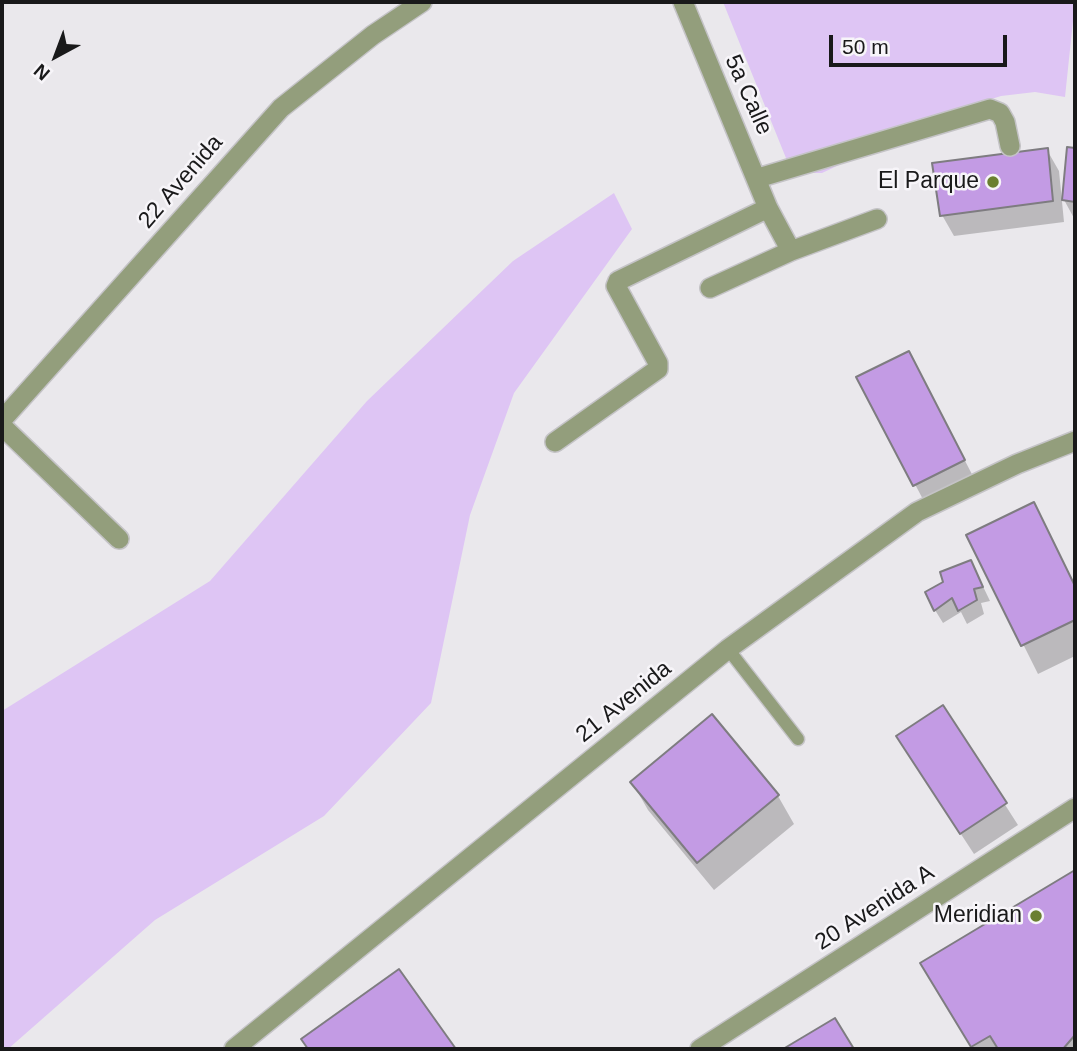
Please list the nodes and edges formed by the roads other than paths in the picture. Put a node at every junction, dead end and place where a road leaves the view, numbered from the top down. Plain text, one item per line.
1 (422, 2) edge
2 (683, 2) edge
3 (1010, 146) dead end
4 (758, 178) junction
5 (768, 208) junction
6 (877, 219) dead end
7 (791, 251) junction
8 (710, 288) dead end
9 (2, 420) edge
10 (2, 426) edge
11 (1075, 441) edge
12 (555, 442) dead end
13 (119, 539) dead end
14 (728, 649) junction
15 (798, 739) dead end
16 (1075, 808) edge
17 (234, 1049) edge
18 (700, 1049) edge

1 - 9 street, 22 Avenida
2 - 4 street, 5a Calle
3 - 4 street
4 - 5 street, 5a Calle
5 - 7 street, 5a Calle
5 - 12 street
6 - 7 street
7 - 8 street
10 - 13 street
11 - 14 street, 21 Avenida
14 - 15 lane
14 - 17 street, 21 Avenida
16 - 18 street, 20 Avenida A

